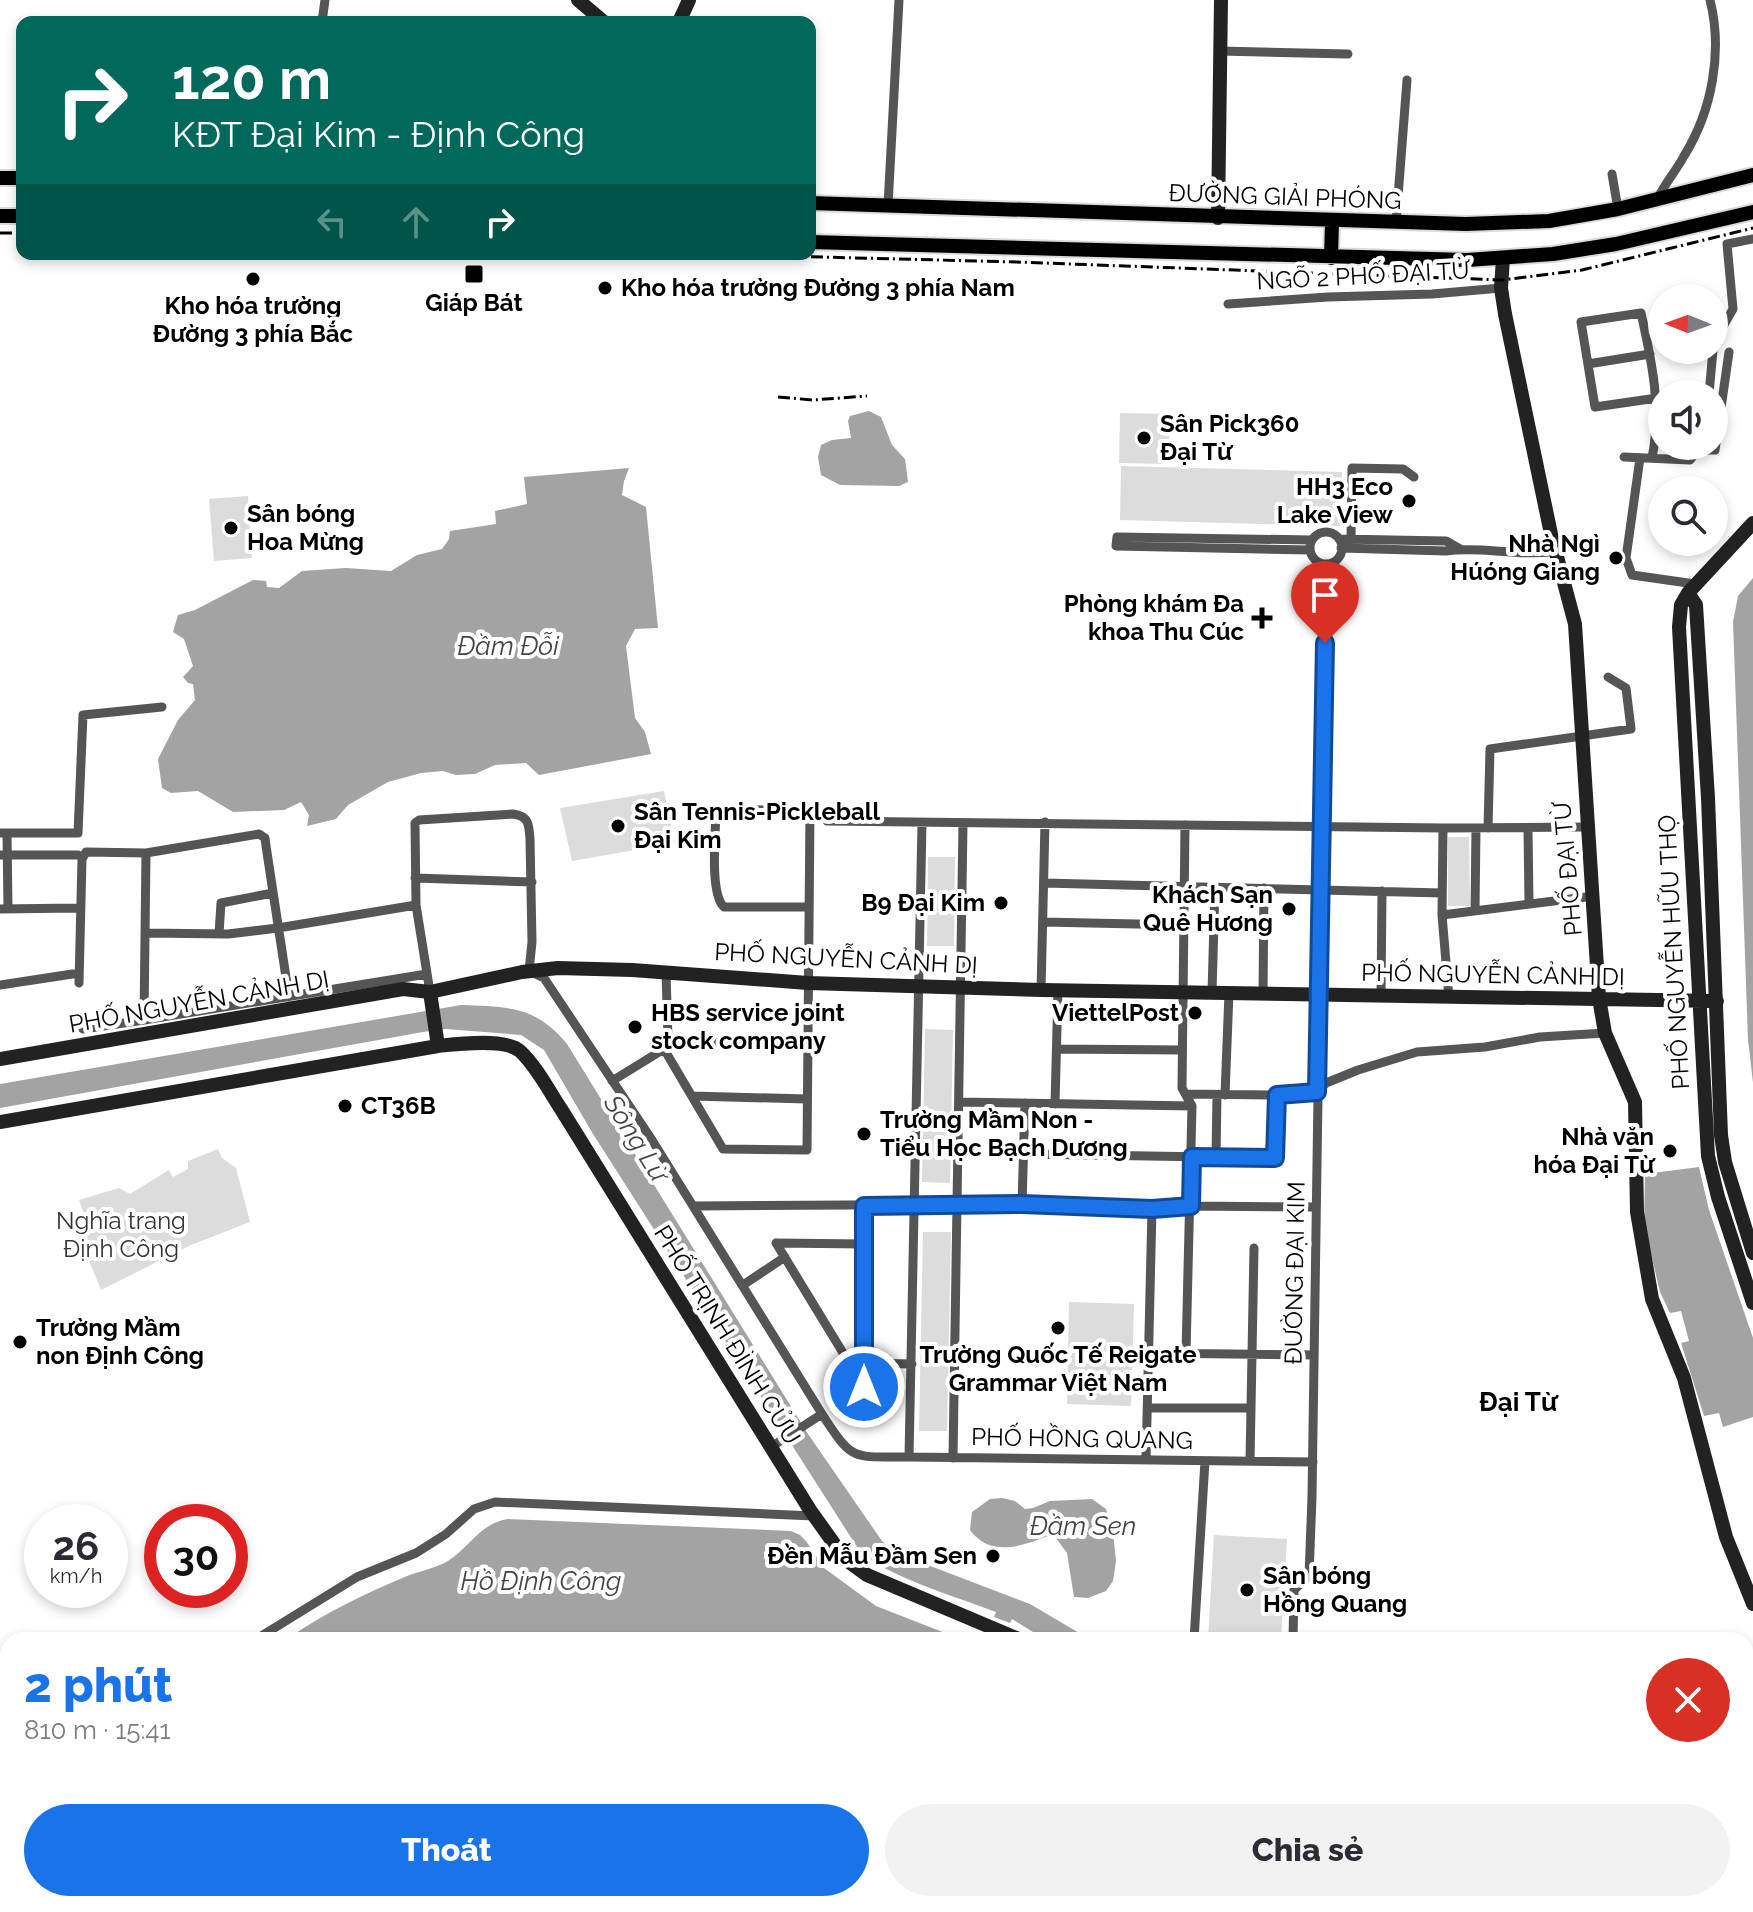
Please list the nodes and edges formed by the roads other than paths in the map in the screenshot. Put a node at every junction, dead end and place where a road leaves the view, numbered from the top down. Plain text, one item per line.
1 (578, 0) edge
2 (899, 0) edge
3 (1221, 0) edge
4 (1710, 0) edge
5 (597, 16) edge
6 (1219, 51) junction
7 (1348, 54) dead end
8 (1407, 80) dead end
9 (1612, 174) dead end
10 (1753, 175) edge
11 (1658, 198) junction
12 (816, 203) edge
13 (888, 206) junction
14 (1618, 209) junction
15 (1753, 212) edge
16 (1218, 218) junction
17 (1332, 222) junction
18 (1396, 223) junction
19 (1753, 239) edge
20 (816, 242) edge
21 (1331, 258) junction
22 (1503, 258) junction
23 (1501, 288) junction
24 (1228, 304) dead end
25 (1728, 318) edge
26 (1648, 345) edge
27 (1729, 352) dead end
28 (1648, 354) edge
29 (1588, 364) junction
30 (1725, 380) edge
31 (1648, 399) edge
32 (1624, 457) dead end
33 (1640, 458) junction
34 (1648, 458) edge
35 (1414, 477) dead end
36 (1753, 523) edge
37 (1351, 539) junction
38 (1116, 541) dead end
39 (1340, 543) junction
40 (1311, 545) junction
41 (1463, 549) junction
42 (1556, 551) junction
43 (1326, 564) junction
44 (1692, 589) junction
45 (1608, 677) dead end
46 (162, 707) dead end
47 (1580, 737) junction
48 (827, 821) dead end
49 (1045, 822) junction
50 (922, 823) junction
51 (963, 824) junction
52 (1185, 825) junction
53 (1322, 827) junction
54 (1587, 827) junction
55 (1443, 828) junction
56 (1476, 828) junction
57 (1488, 828) junction
58 (1528, 829) junction
59 (4, 833) edge
60 (146, 853) junction
61 (4, 855) edge
62 (78, 855) dead end
63 (415, 878) junction
64 (532, 882) junction
65 (1044, 883) junction
66 (1184, 886) junction
67 (1215, 887) junction
68 (1264, 888) junction
69 (1321, 890) junction
70 (1382, 891) junction
71 (273, 893) junction
72 (1442, 893) junction
73 (1594, 896) junction
74 (1529, 904) junction
75 (416, 905) junction
76 (808, 907) junction
77 (77, 908) dead end
78 (4, 909) edge
79 (1475, 911) junction
80 (1442, 915) junction
81 (1043, 922) junction
82 (1184, 925) junction
83 (278, 928) junction
84 (145, 933) junction
85 (219, 934) junction
86 (529, 971) junction
87 (666, 972) junction
88 (427, 974) junction
89 (808, 983) junction
90 (0, 985) edge
91 (919, 986) junction
92 (962, 987) junction
93 (1041, 990) junction
94 (1058, 990) junction
95 (1183, 992) junction
96 (1212, 992) junction
97 (1229, 993) junction
98 (1263, 994) junction
99 (1319, 995) junction
100 (1381, 996) junction
101 (289, 997) junction
102 (431, 997) junction
103 (1449, 998) junction
104 (1599, 998) junction
105 (1699, 1001) junction
106 (1717, 1001) junction
107 (144, 1020) junction
108 (83, 1029) dead end
109 (1605, 1033) junction
110 (437, 1041) junction
111 (666, 1044) junction
112 (808, 1047) junction
113 (1057, 1049) junction
114 (1182, 1050) junction
115 (0, 1059) edge
116 (612, 1081) junction
117 (1317, 1092) junction
118 (1186, 1094) junction
119 (1221, 1095) junction
120 (1277, 1095) junction
121 (692, 1096) junction
122 (807, 1099) junction
123 (960, 1102) junction
124 (1025, 1103) junction
125 (1055, 1104) junction
126 (1192, 1106) junction
127 (0, 1122) edge
128 (1024, 1154) junction
129 (1192, 1157) junction
130 (1216, 1157) junction
131 (1022, 1204) junction
132 (693, 1206) junction
133 (864, 1206) junction
134 (915, 1206) junction
135 (958, 1206) junction
136 (1191, 1206) junction
137 (1316, 1207) junction
138 (1152, 1209) junction
139 (864, 1244) junction
140 (1254, 1248) dead end
141 (1753, 1253) edge
142 (785, 1257) junction
143 (743, 1285) junction
144 (1753, 1303) edge
145 (1149, 1353) junction
146 (1186, 1353) junction
147 (1251, 1354) junction
148 (1314, 1355) junction
149 (864, 1363) junction
150 (912, 1364) junction
151 (1148, 1408) junction
152 (1250, 1408) junction
153 (822, 1414) junction
154 (776, 1444) junction
155 (909, 1457) junction
156 (953, 1458) junction
157 (1146, 1460) junction
158 (1205, 1461) junction
159 (1250, 1461) junction
160 (1313, 1462) junction
161 (814, 1516) junction
162 (1753, 1604) edge
163 (268, 1632) edge
164 (1002, 1632) edge
165 (1194, 1632) edge
166 (1293, 1632) edge

1 - 5 main road
2 - 13 street
3 - 6 main road
4 - 11 street
6 - 7 street
6 - 16 main road
8 - 18 street
9 - 14 street
10 - 11 main road, ĐƯỜNG GIẢI PHÓNG
11 - 14 main road, ĐƯỜNG GIẢI PHÓNG
12 - 13 main road, ĐƯỜNG GIẢI PHÓNG
13 - 16 main road, ĐƯỜNG GIẢI PHÓNG
14 - 18 main road, ĐƯỜNG GIẢI PHÓNG
15 - 22 main road
16 - 17 main road, ĐƯỜNG GIẢI PHÓNG
17 - 18 main road, ĐƯỜNG GIẢI PHÓNG
17 - 21 main road
19 - 25 street
20 - 21 main road
21 - 22 main road
22 - 23 main road, PHỐ ĐẠI TỪ
23 - 24 street, NGÕ 2 PHỐ ĐẠI TỪ
23 - 42 main road, PHỐ ĐẠI TỪ
26 - 29 street
27 - 30 street
28 - 29 street
29 - 31 street
32 - 33 street
33 - 34 street
33 - 44 street
35 - 37 street
36 - 44 main road
37 - 39 street
37 - 41 street
38 - 40 street
39 - 40 street
39 - 41 street
39 - 43 street
40 - 43 street
41 - 42 street
42 - 47 main road, PHỐ ĐẠI TỪ
43 - 53 street, ĐƯỜNG ĐẠI KIM
44 - 105 main road, PHỐ NGUYỄN HỮU THỌ
44 - 106 main road, PHỐ NGUYỄN HỮU THỌ
45 - 47 street
46 - 59 street
47 - 54 main road, PHỐ ĐẠI TỪ
47 - 57 street
48 - 50 street
49 - 51 street
49 - 52 street
49 - 65 street
50 - 51 street
50 - 91 street
51 - 92 street
52 - 53 street
52 - 66 street
53 - 55 street
53 - 69 street, ĐƯỜNG ĐẠI KIM
54 - 58 street
54 - 73 main road, PHỐ ĐẠI TỪ
55 - 56 street
55 - 72 street
56 - 57 street
56 - 79 street
57 - 58 street
58 - 74 street
59 - 61 street
60 - 71 street
60 - 84 street
60 - 90 street
61 - 62 street
61 - 78 street
63 - 64 street
63 - 64 street
63 - 75 street
64 - 86 street
65 - 66 street
65 - 81 street
66 - 67 street
66 - 82 street
67 - 68 street
67 - 96 street
68 - 69 street
68 - 98 street
69 - 70 street
69 - 99 street, ĐƯỜNG ĐẠI KIM
70 - 72 street
70 - 100 street
71 - 83 street
71 - 85 street
72 - 80 street
73 - 74 street
73 - 104 main road, PHỐ ĐẠI TỪ
74 - 79 street
75 - 83 street
75 - 88 street
76 - 76 street
76 - 89 street
77 - 78 street
79 - 80 street
80 - 103 street
81 - 82 street
81 - 93 street
82 - 95 street
83 - 85 street
83 - 101 street
84 - 85 street
84 - 107 street
86 - 87 main road, PHỐ NGUYỄN CẢNH DỊ
86 - 102 main road, PHỐ NGUYỄN CẢNH DỊ
86 - 116 street
87 - 89 main road, PHỐ NGUYỄN CẢNH DỊ
87 - 111 street
88 - 101 street
88 - 102 street
89 - 91 main road, PHỐ NGUYỄN CẢNH DỊ
89 - 112 street
91 - 92 main road, PHỐ NGUYỄN CẢNH DỊ
91 - 134 street
92 - 93 main road, PHỐ NGUYỄN CẢNH DỊ
92 - 123 street
93 - 94 main road, PHỐ NGUYỄN CẢNH DỊ
94 - 95 main road, PHỐ NGUYỄN CẢNH DỊ
94 - 113 street
95 - 96 main road, PHỐ NGUYỄN CẢNH DỊ
95 - 114 street
96 - 97 main road, PHỐ NGUYỄN CẢNH DỊ
97 - 98 main road, PHỐ NGUYỄN CẢNH DỊ
97 - 119 street
98 - 99 main road, PHỐ NGUYỄN CẢNH DỊ
99 - 100 main road, PHỐ NGUYỄN CẢNH DỊ
99 - 117 street, ĐƯỜNG ĐẠI KIM
100 - 103 main road, PHỐ NGUYỄN CẢNH DỊ
101 - 107 street
102 - 110 main road
102 - 115 main road, PHỐ NGUYỄN CẢNH DỊ
103 - 104 main road, PHỐ NGUYỄN CẢNH DỊ
104 - 105 main road, PHỐ NGUYỄN CẢNH DỊ
104 - 109 main road, PHỐ ĐẠI TỪ
105 - 106 main road, PHỐ NGUYỄN CẢNH DỊ
105 - 144 main road, PHỐ NGUYỄN HỮU THỌ
106 - 141 main road, PHỐ NGUYỄN HỮU THỌ
107 - 108 street
109 - 117 street
109 - 162 main road, PHỐ ĐẠI TỪ
110 - 127 main road, PHỐ TRỊNH ĐÌNH CỬU
110 - 154 main road, PHỐ TRỊNH ĐÌNH CỬU
111 - 112 street
111 - 116 street
111 - 121 street
112 - 122 street
113 - 114 street
113 - 125 street
114 - 118 street
116 - 132 street
117 - 120 street
117 - 137 street, ĐƯỜNG ĐẠI KIM
118 - 119 street
118 - 126 street
119 - 120 street
119 - 130 street
120 - 130 street
121 - 122 street
121 - 122 street
123 - 124 street
123 - 135 street
124 - 125 street
124 - 128 street
125 - 126 street
126 - 129 street
128 - 129 street
128 - 131 street
129 - 130 street
129 - 136 street
131 - 135 street
131 - 138 street
132 - 133 street
132 - 143 street
133 - 134 street
133 - 139 street
134 - 135 street
134 - 150 street
135 - 156 street
136 - 137 street
136 - 138 street
136 - 146 street
137 - 148 street, ĐƯỜNG ĐẠI KIM
138 - 145 street
139 - 142 street
139 - 149 street
140 - 147 street
142 - 143 street
142 - 149 street
143 - 153 street
145 - 146 street
145 - 151 street
146 - 147 street
147 - 148 street
147 - 152 street
148 - 160 street, ĐƯỜNG ĐẠI KIM
149 - 150 street
150 - 155 street
151 - 152 street
151 - 157 street
152 - 159 street
153 - 154 street
153 - 155 street, PHỐ HỒNG QUANG
154 - 161 main road, PHỐ TRỊNH ĐÌNH CỬU
155 - 156 street, PHỐ HỒNG QUANG
156 - 157 street, PHỐ HỒNG QUANG
157 - 158 street, PHỐ HỒNG QUANG
158 - 159 street, PHỐ HỒNG QUANG
158 - 165 street
159 - 160 street, PHỐ HỒNG QUANG
160 - 166 street, ĐƯỜNG ĐẠI KIM
161 - 163 street
161 - 164 main road, PHỐ TRỊNH ĐÌNH CỬU

